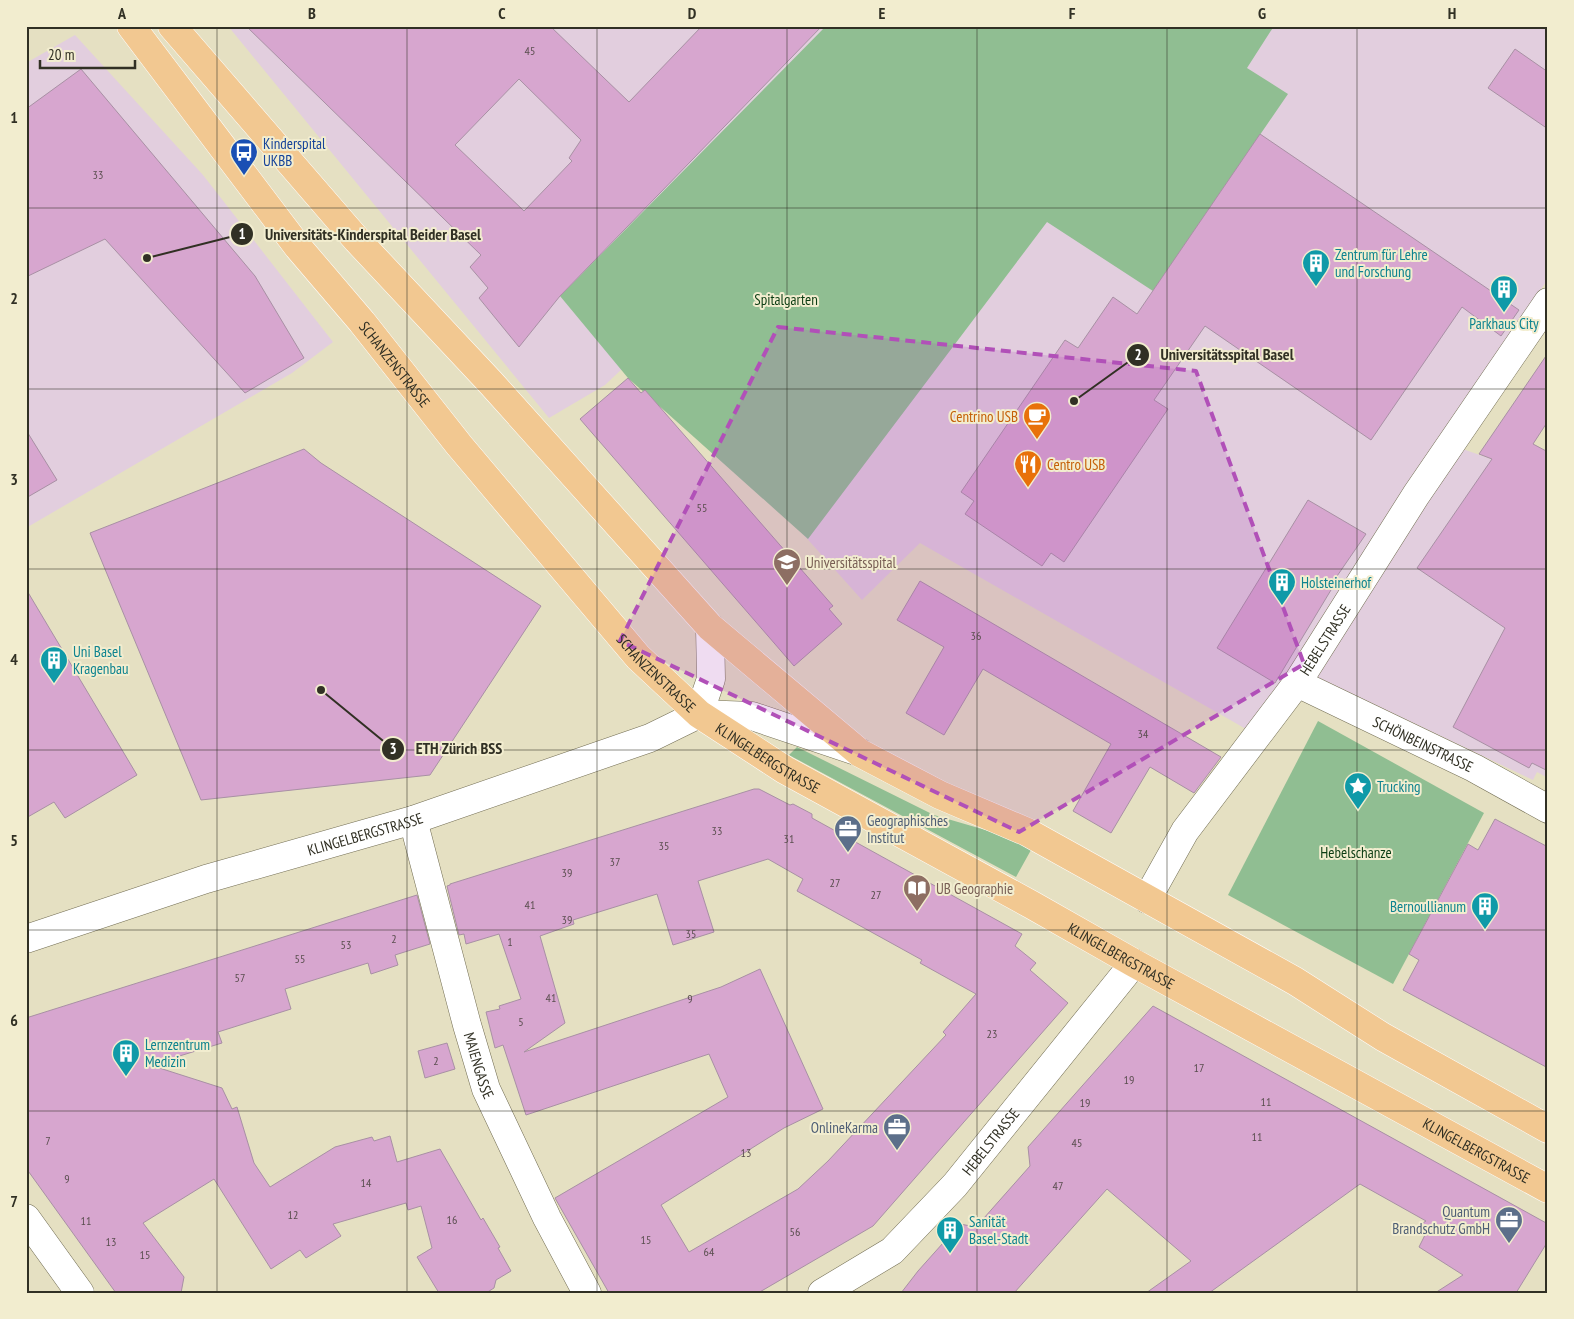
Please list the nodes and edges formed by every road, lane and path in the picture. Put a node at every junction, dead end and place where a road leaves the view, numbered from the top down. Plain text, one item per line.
1 (131, 26) edge
2 (172, 26) edge
3 (1548, 302) edge
4 (710, 627) junction
5 (1296, 683) junction
6 (699, 714) junction
7 (860, 753) junction
8 (1548, 809) edge
9 (413, 820) junction
10 (1147, 898) junction
11 (26, 939) edge
12 (1134, 963) junction
13 (1548, 1129) edge
14 (1548, 1189) edge
15 (26, 1218) edge
16 (80, 1293) edge
17 (587, 1293) edge
18 (822, 1293) edge

1 - 6 main road, SCHANZENSTRASSE
2 - 4 main road
3 - 5 street, HEBELSTRASSE
4 - 6 street, SCHANZENSTRASSE
4 - 7 main road, KLINGELBERGSTRASSE
5 - 8 street, SCHÖNBEINSTRASSE
5 - 10 street, HEBELSTRASSE
6 - 7 street, KLINGELBERGSTRASSE
6 - 9 street, KLINGELBERGSTRASSE
6 - 12 main road, KLINGELBERGSTRASSE
7 - 10 main road, KLINGELBERGSTRASSE
9 - 11 street, KLINGELBERGSTRASSE
9 - 17 street, MAIENGASSE
10 - 13 main road, KLINGELBERGSTRASSE
12 - 14 main road, KLINGELBERGSTRASSE
12 - 18 street, HEBELSTRASSE
15 - 16 street

